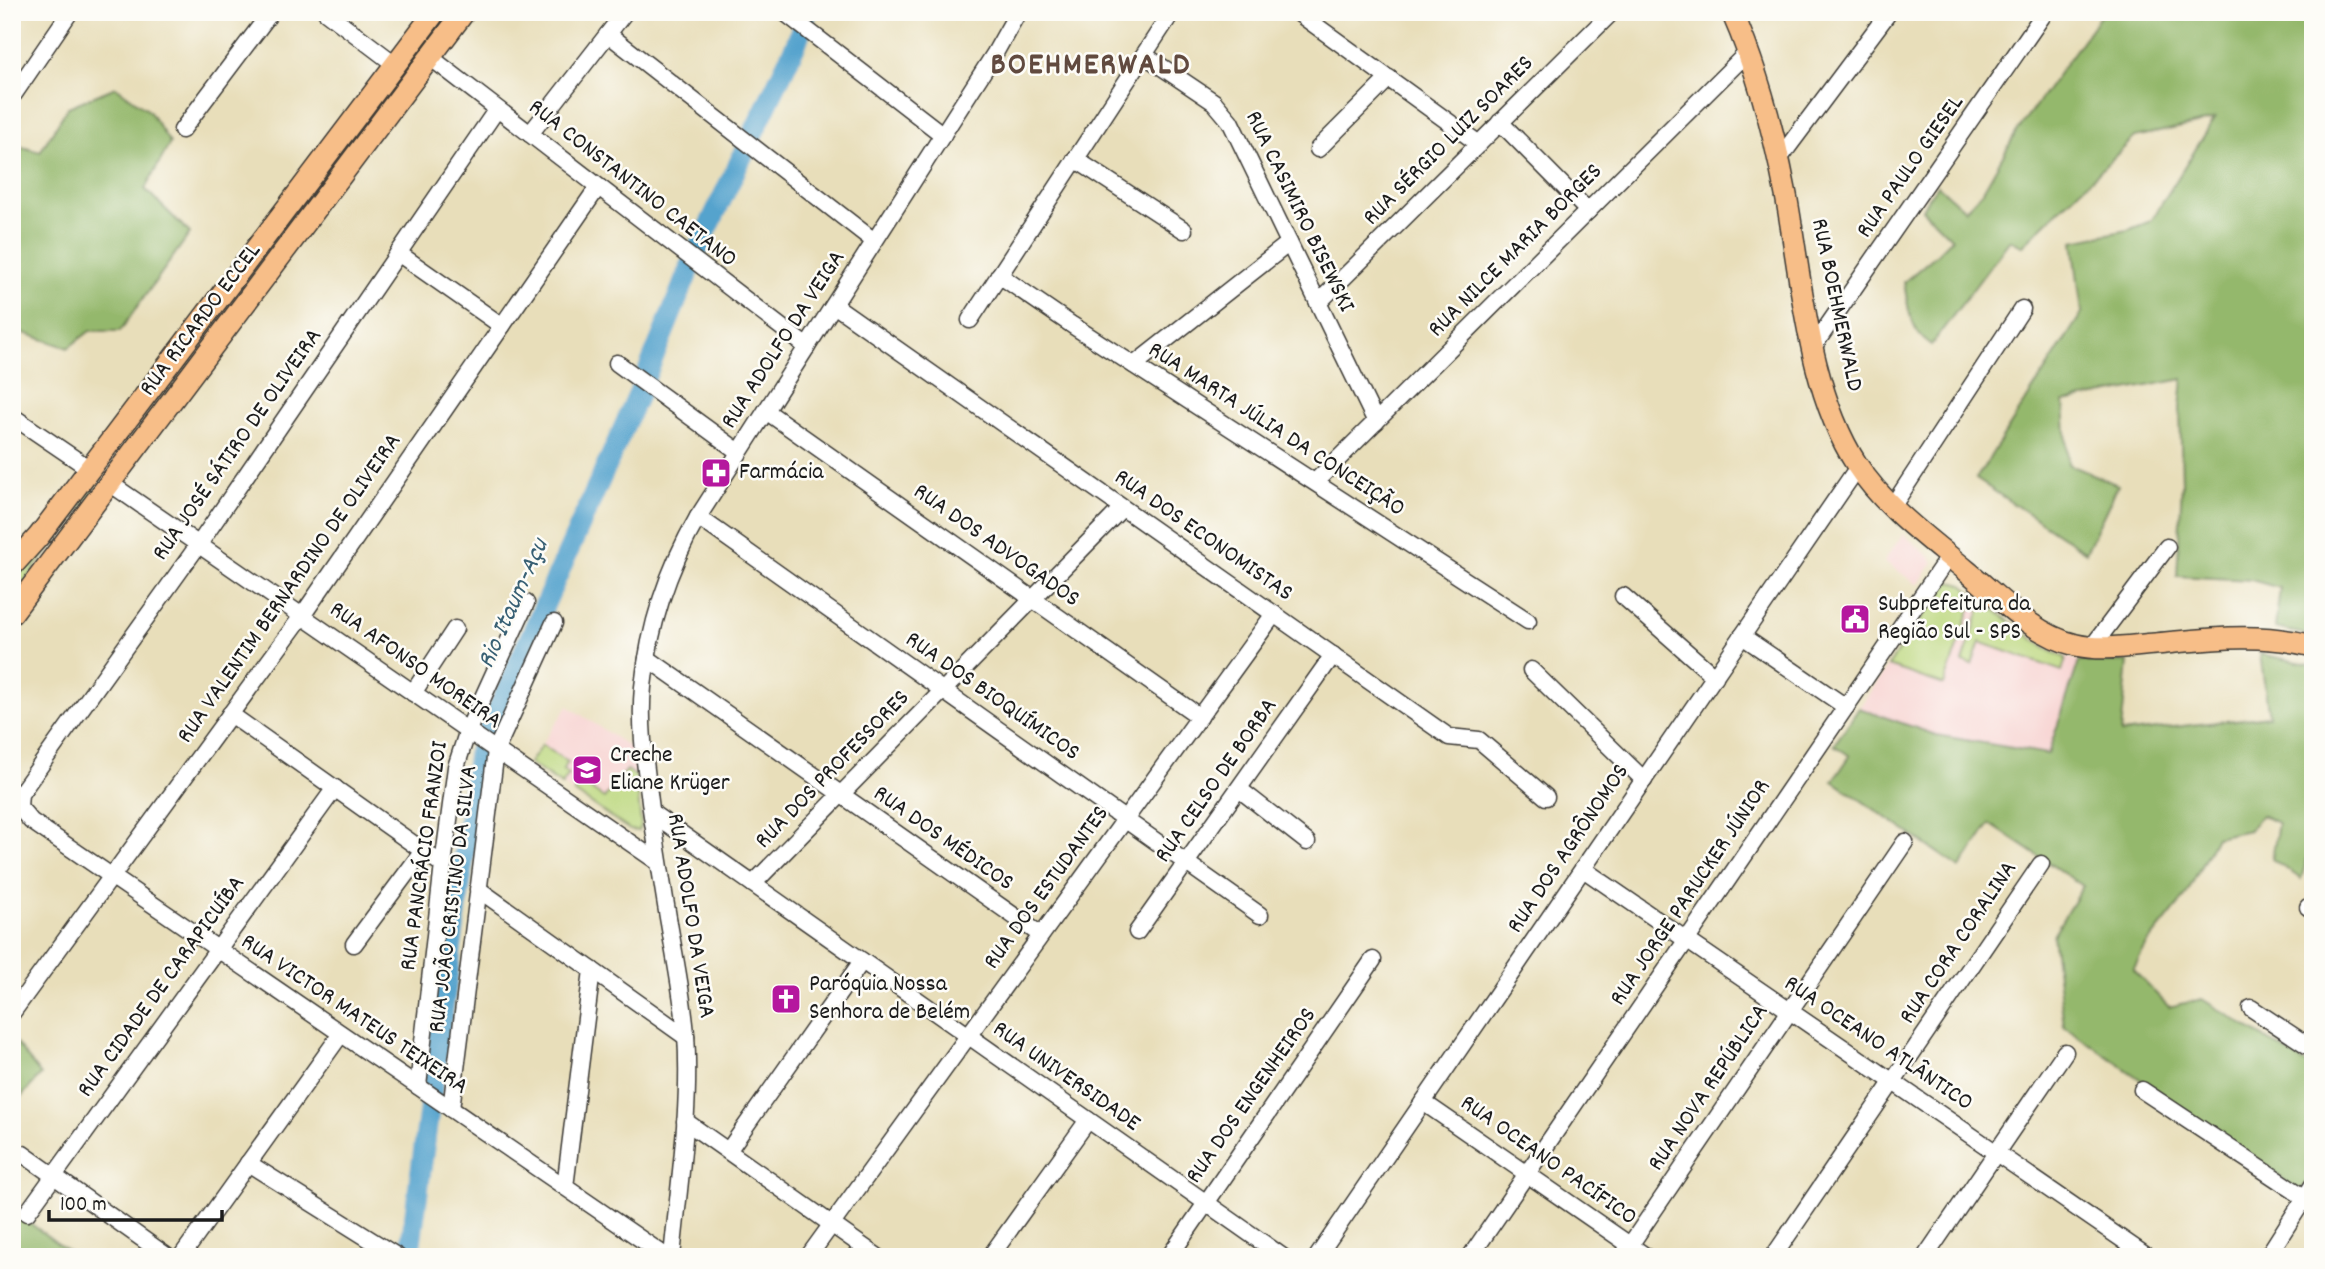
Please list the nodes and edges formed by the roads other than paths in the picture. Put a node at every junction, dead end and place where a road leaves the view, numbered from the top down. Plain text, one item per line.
1 (71, 12) edge
2 (271, 12) edge
3 (326, 12) edge
4 (435, 12) edge
5 (464, 12) edge
6 (625, 12) edge
7 (1018, 12) edge
8 (1172, 12) edge
9 (1297, 12) edge
10 (1612, 12) edge
11 (1732, 12) edge
12 (1889, 12) edge
13 (2045, 12) edge
14 (789, 17) edge
15 (608, 34) junction
16 (1748, 52) junction
17 (1144, 55) junction
18 (430, 57) junction
19 (396, 65) junction
20 (1389, 78) junction
21 (14, 94) edge
22 (497, 109) junction
23 (1500, 122) junction
24 (182, 131) dead end
25 (530, 134) junction
26 (943, 135) junction
27 (1479, 144) junction
28 (1318, 149) dead end
29 (1075, 159) junction
30 (1779, 159) junction
31 (598, 187) junction
32 (1588, 211) junction
33 (1184, 230) dead end
34 (874, 242) junction
35 (1289, 243) junction
36 (398, 253) junction
37 (999, 275) junction
38 (1318, 303) junction
39 (834, 305) junction
40 (2022, 309) dead end
41 (970, 320) dead end
42 (502, 326) junction
43 (1813, 347) junction
44 (807, 348) junction
45 (617, 363) dead end
46 (1134, 365) junction
47 (766, 411) junction
48 (12, 416) edge
49 (1376, 422) junction
50 (739, 453) junction
51 (1858, 467) junction
52 (86, 475) junction
53 (1315, 482) junction
54 (111, 484) junction
55 (1892, 507) junction
56 (1122, 508) junction
57 (698, 517) junction
58 (199, 544) junction
59 (2167, 547) dead end
60 (1949, 556) junction
61 (12, 566) edge
62 (1623, 596) dead end
63 (1032, 599) junction
64 (526, 603) dead end
65 (12, 613) edge
66 (1274, 614) junction
67 (302, 616) junction
68 (1528, 621) dead end
69 (554, 623) dead end
70 (455, 629) dead end
71 (1742, 636) junction
72 (2313, 646) edge
73 (2092, 647) junction
74 (1333, 655) junction
75 (647, 658) junction
76 (1531, 670) dead end
77 (1715, 677) junction
78 (943, 690) junction
79 (413, 693) junction
80 (1846, 707) junction
81 (230, 714) junction
82 (1200, 717) junction
83 (482, 741) junction
84 (1644, 780) junction
85 (335, 788) junction
86 (1239, 789) junction
87 (841, 794) junction
88 (1546, 797) dead end
89 (19, 807) joint
90 (652, 813) junction
91 (1125, 819) junction
92 (1307, 842) dead end
93 (1905, 842) dead end
94 (423, 851) junction
95 (658, 862) junction
96 (1187, 863) junction
97 (2041, 864) dead end
98 (443, 865) junction
99 (1583, 869) junction
100 (112, 876) junction
101 (753, 884) junction
102 (478, 889) junction
103 (1260, 915) dead end
104 (1137, 932) dead end
105 (1041, 935) junction
106 (1686, 940) junction
107 (354, 944) dead end
108 (218, 949) junction
109 (1373, 960) dead end
110 (862, 961) junction
111 (592, 970) junction
112 (2251, 1008) dead end
113 (1790, 1011) junction
114 (12, 1013) edge
115 (341, 1034) junction
116 (968, 1036) junction
117 (686, 1037) junction
118 (2313, 1049) edge
119 (2065, 1052) dead end
120 (1893, 1081) junction
121 (421, 1088) junction
122 (2142, 1090) dead end
123 (1423, 1102) junction
124 (445, 1105) junction
125 (1088, 1120) junction
126 (685, 1121) junction
127 (12, 1150) edge
128 (727, 1151) junction
129 (1996, 1153) junction
130 (248, 1164) junction
131 (1527, 1174) junction
132 (54, 1176) junction
133 (565, 1187) junction
134 (2310, 1195) edge
135 (1206, 1203) junction
136 (27, 1213) dead end
137 (831, 1224) junction
138 (1626, 1251) edge
139 (167, 1257) edge
140 (181, 1257) edge
141 (398, 1257) edge
142 (670, 1257) edge
143 (808, 1257) edge
144 (878, 1257) edge
145 (990, 1257) edge
146 (1169, 1257) edge
147 (1283, 1257) edge
148 (1317, 1257) edge
149 (1470, 1257) edge
150 (1647, 1257) edge
151 (1773, 1257) edge
152 (1925, 1257) edge
153 (2148, 1257) edge
154 (2267, 1257) edge

1 - 21 street
2 - 24 street
3 - 19 street
4 - 19 main road, RUA RICARDO ECCEL
5 - 18 main road, RUA RICARDO ECCEL
6 - 15 street
7 - 26 street, RUA ADOLFO DA VEIGA
8 - 17 street
9 - 20 street
10 - 23 street, RUA SÉRGIO LUIZ SOARES
11 - 16 main road, RUA BOEHMERWALD
12 - 30 street
13 - 43 street, RUA PAULO GIESEL
14 - 26 street
15 - 25 street
15 - 34 street
16 - 30 main road, RUA BOEHMERWALD
16 - 32 street, RUA NILCE MARIA BORGES
17 - 29 street
17 - 35 street, RUA CASIMIRO BISEWSKI
18 - 22 street, RUA CONSTANTINO CAETANO
18 - 54 main road, RUA RICARDO ECCEL
19 - 52 main road, RUA RICARDO ECCEL
20 - 27 street
20 - 28 street
22 - 25 street, RUA CONSTANTINO CAETANO
22 - 36 street, RUA JOSÉ SÁTIRO DE OLIVEIRA
23 - 27 street, RUA SÉRGIO LUIZ SOARES
23 - 32 street
25 - 31 street, RUA CONSTANTINO CAETANO
26 - 34 street, RUA ADOLFO DA VEIGA
27 - 38 street, RUA SÉRGIO LUIZ SOARES
29 - 33 street
29 - 37 street
30 - 43 main road, RUA BOEHMERWALD
31 - 42 street, RUA VALENTIM BERNARDINO DE OLIVEIRA
31 - 44 street, RUA CONSTANTINO CAETANO
32 - 49 street, RUA NILCE MARIA BORGES
34 - 39 street, RUA ADOLFO DA VEIGA
35 - 38 street, RUA CASIMIRO BISEWSKI
35 - 46 street
36 - 42 street
36 - 58 street, RUA JOSÉ SÁTIRO DE OLIVEIRA
37 - 41 street
37 - 46 street, RUA MARTA JÚLIA DA CONCEIÇÃO
38 - 49 street, RUA CASIMIRO BISEWSKI
39 - 44 street, RUA ADOLFO DA VEIGA
39 - 56 street, RUA DOS ECONOMISTAS
40 - 55 street
42 - 67 street, RUA VALENTIM BERNARDINO DE OLIVEIRA
43 - 51 main road, RUA BOEHMERWALD
44 - 47 street, RUA ADOLFO DA VEIGA
45 - 50 street
46 - 53 street, RUA MARTA JÚLIA DA CONCEIÇÃO
47 - 50 street, RUA ADOLFO DA VEIGA
47 - 63 street, RUA DOS ADVOGADOS
48 - 52 street
49 - 53 street, RUA NILCE MARIA BORGES
50 - 57 street, RUA ADOLFO DA VEIGA
51 - 55 main road, RUA BOEHMERWALD
51 - 71 street, RUA DOS AGRÔNOMOS
52 - 54 main road
52 - 61 main road, RUA RICARDO ECCEL
53 - 68 street, RUA MARTA JÚLIA DA CONCEIÇÃO
54 - 58 street, RUA AFONSO MOREIRA
54 - 65 main road, RUA RICARDO ECCEL
55 - 60 main road, RUA BOEHMERWALD
56 - 63 street, RUA DOS PROFESSORES
56 - 66 street, RUA DOS ECONOMISTAS
57 - 75 street, RUA ADOLFO DA VEIGA
57 - 78 street, RUA DOS BIOQUÍMICOS
58 - 67 street, RUA AFONSO MOREIRA
58 - 89 street, RUA JOSÉ SÁTIRO DE OLIVEIRA
59 - 73 street
60 - 73 main road, RUA BOEHMERWALD
60 - 80 street, RUA JORGE PARUCKER JÚNIOR
62 - 77 street
63 - 78 street, RUA DOS PROFESSORES
63 - 82 street, RUA DOS ADVOGADOS
64 - 83 street, RUA PANCRÁCIO FRANZOI
66 - 74 street, RUA DOS ECONOMISTAS
66 - 82 street, RUA DOS ESTUDANTES
67 - 79 street, RUA AFONSO MOREIRA
67 - 81 street, RUA VALENTIM BERNARDINO DE OLIVEIRA
69 - 83 street, RUA JOÃO CRISTINO DA SILVA
70 - 79 street
71 - 77 street, RUA DOS AGRÔNOMOS
71 - 80 street
72 - 73 main road, RUA BOEHMERWALD
74 - 86 street, RUA CELSO DE BORBA
74 - 88 street, RUA DOS ECONOMISTAS
75 - 87 street, RUA DOS MÉDICOS
75 - 90 street, RUA ADOLFO DA VEIGA
76 - 84 street
77 - 84 street, RUA DOS AGRÔNOMOS
78 - 87 street, RUA DOS PROFESSORES
78 - 91 street, RUA DOS BIOQUÍMICOS
79 - 83 street, RUA AFONSO MOREIRA
80 - 106 street, RUA JORGE PARUCKER JÚNIOR
81 - 85 street
81 - 100 street, RUA VALENTIM BERNARDINO DE OLIVEIRA
82 - 91 street, RUA DOS ESTUDANTES
83 - 95 street, RUA AFONSO MOREIRA
83 - 98 street, RUA PANCRÁCIO FRANZOI
83 - 102 street, RUA JOÃO CRISTINO DA SILVA
84 - 99 street, RUA DOS AGRÔNOMOS
85 - 94 street
85 - 108 street, RUA CIDADE DE CARAPICUÍBA
86 - 92 street
86 - 96 street, RUA CELSO DE BORBA
87 - 101 street, RUA DOS PROFESSORES
87 - 105 street, RUA DOS MÉDICOS
89 - 100 street, RUA VICTOR MATEUS TEIXEIRA
90 - 95 street, RUA ADOLFO DA VEIGA
90 - 101 street, RUA UNIVERSIDADE
91 - 96 street, RUA DOS BIOQUÍMICOS
91 - 105 street, RUA DOS ESTUDANTES
93 - 113 street, RUA NOVA REPÚBLICA
94 - 98 street
94 - 107 street
95 - 117 street, RUA ADOLFO DA VEIGA
96 - 103 street, RUA DOS BIOQUÍMICOS
96 - 104 street, RUA CELSO DE BORBA
97 - 120 street, RUA CORA CORALINA
98 - 121 street, RUA PANCRÁCIO FRANZOI
99 - 106 street, RUA OCEANO ATLÂNTICO
99 - 123 street, RUA DOS AGRÔNOMOS
100 - 108 street, RUA VICTOR MATEUS TEIXEIRA
100 - 114 street, RUA VALENTIM BERNARDINO DE OLIVEIRA
101 - 110 street, RUA UNIVERSIDADE
102 - 111 street
102 - 124 street, RUA JOÃO CRISTINO DA SILVA
105 - 116 street, RUA DOS ESTUDANTES
106 - 113 street, RUA OCEANO ATLÂNTICO
106 - 131 street, RUA JORGE PARUCKER JÚNIOR
108 - 115 street, RUA VICTOR MATEUS TEIXEIRA
108 - 132 street, RUA CIDADE DE CARAPICUÍBA
109 - 135 street, RUA DOS ENGENHEIROS
110 - 116 street, RUA UNIVERSIDADE
110 - 128 street
111 - 117 street
111 - 133 street
112 - 118 street
113 - 120 street, RUA OCEANO ATLÂNTICO
113 - 138 street, RUA NOVA REPÚBLICA
115 - 121 street, RUA VICTOR MATEUS TEIXEIRA
115 - 130 street
116 - 125 street, RUA UNIVERSIDADE
116 - 137 street, RUA DOS ESTUDANTES
117 - 126 street, RUA ADOLFO DA VEIGA
119 - 129 street
120 - 129 street, RUA OCEANO ATLÂNTICO
120 - 151 street, RUA CORA CORALINA
121 - 124 street, RUA VICTOR MATEUS TEIXEIRA
122 - 134 street
123 - 131 street, RUA OCEANO PACÍFICO
123 - 148 street, RUA DOS AGRÔNOMOS
124 - 133 street, RUA VICTOR MATEUS TEIXEIRA
125 - 135 street, RUA UNIVERSIDADE
125 - 145 street
126 - 128 street
126 - 142 street, RUA ADOLFO DA VEIGA
127 - 132 street
128 - 137 street
129 - 152 street
129 - 153 street, RUA OCEANO ATLÂNTICO
130 - 140 street
130 - 141 street
131 - 138 street, RUA OCEANO PACÍFICO
131 - 149 street, RUA JORGE PARUCKER JÚNIOR
132 - 136 street, RUA CIDADE DE CARAPICUÍBA
132 - 139 street
133 - 142 street, RUA VICTOR MATEUS TEIXEIRA
134 - 154 street
135 - 146 street, RUA DOS ENGENHEIROS
135 - 147 street, RUA UNIVERSIDADE
137 - 143 street, RUA DOS ESTUDANTES
137 - 144 street
138 - 150 street, RUA OCEANO PACÍFICO

